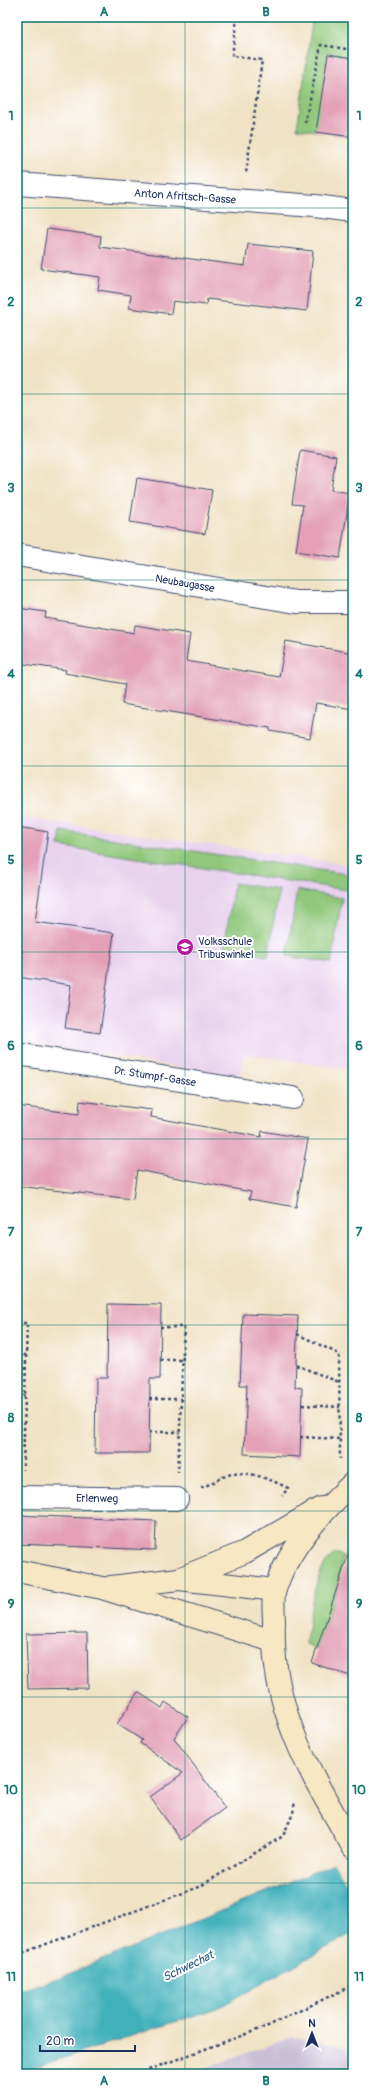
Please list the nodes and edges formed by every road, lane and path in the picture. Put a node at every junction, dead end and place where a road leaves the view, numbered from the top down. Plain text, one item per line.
1 (237, 17) edge
2 (353, 50) edge
3 (305, 123) dead end
4 (17, 184) edge
5 (242, 201) junction
6 (353, 211) edge
7 (17, 554) edge
8 (353, 602) edge
9 (17, 1054) edge
10 (293, 1098) dead end
11 (17, 1323) edge
12 (160, 1327) dead end
13 (297, 1334) dead end
14 (17, 1354) edge
15 (26, 1355) junction
16 (160, 1360) dead end
17 (182, 1360) junction
18 (296, 1365) dead end
19 (339, 1382) junction
20 (17, 1396) edge
21 (25, 1396) junction
22 (149, 1399) dead end
23 (181, 1399) junction
24 (302, 1405) dead end
25 (340, 1407) junction
26 (17, 1428) edge
27 (24, 1428) junction
28 (149, 1432) dead end
29 (180, 1432) junction
30 (300, 1437) dead end
31 (340, 1439) junction
32 (342, 1493) edge
33 (20, 1497) edge
34 (177, 1499) junction
35 (278, 1499) dead end
36 (17, 1571) edge
37 (179, 1579) junction
38 (102, 1588) junction
39 (275, 1590) junction
40 (273, 1641) junction
41 (319, 1789) junction
42 (353, 1847) edge
43 (17, 1955) edge
44 (353, 1985) edge
45 (137, 2074) edge

1 - 5 path
2 - 3 path
4 - 5 street, Anton Afritsch-Gasse
5 - 6 street, Anton Afritsch-Gasse
7 - 8 street, Neubaugasse
9 - 10 street, Dr. Stumpf-Gasse
11 - 15 path
12 - 17 path
13 - 19 path
14 - 15 path
15 - 21 path
16 - 17 path
17 - 23 path
18 - 19 path
19 - 25 path
20 - 21 path
21 - 27 path
22 - 23 path
23 - 29 path
24 - 25 path
25 - 31 path
26 - 27 path
27 - 33 path
28 - 29 path
29 - 34 path
30 - 31 path
31 - 32 path
32 - 37 street
32 - 39 street
33 - 34 street, Erlenweg
34 - 35 path
36 - 38 street
37 - 38 street
37 - 39 street
38 - 40 street
39 - 40 street
40 - 41 street
41 - 42 street
41 - 43 path
44 - 45 path

